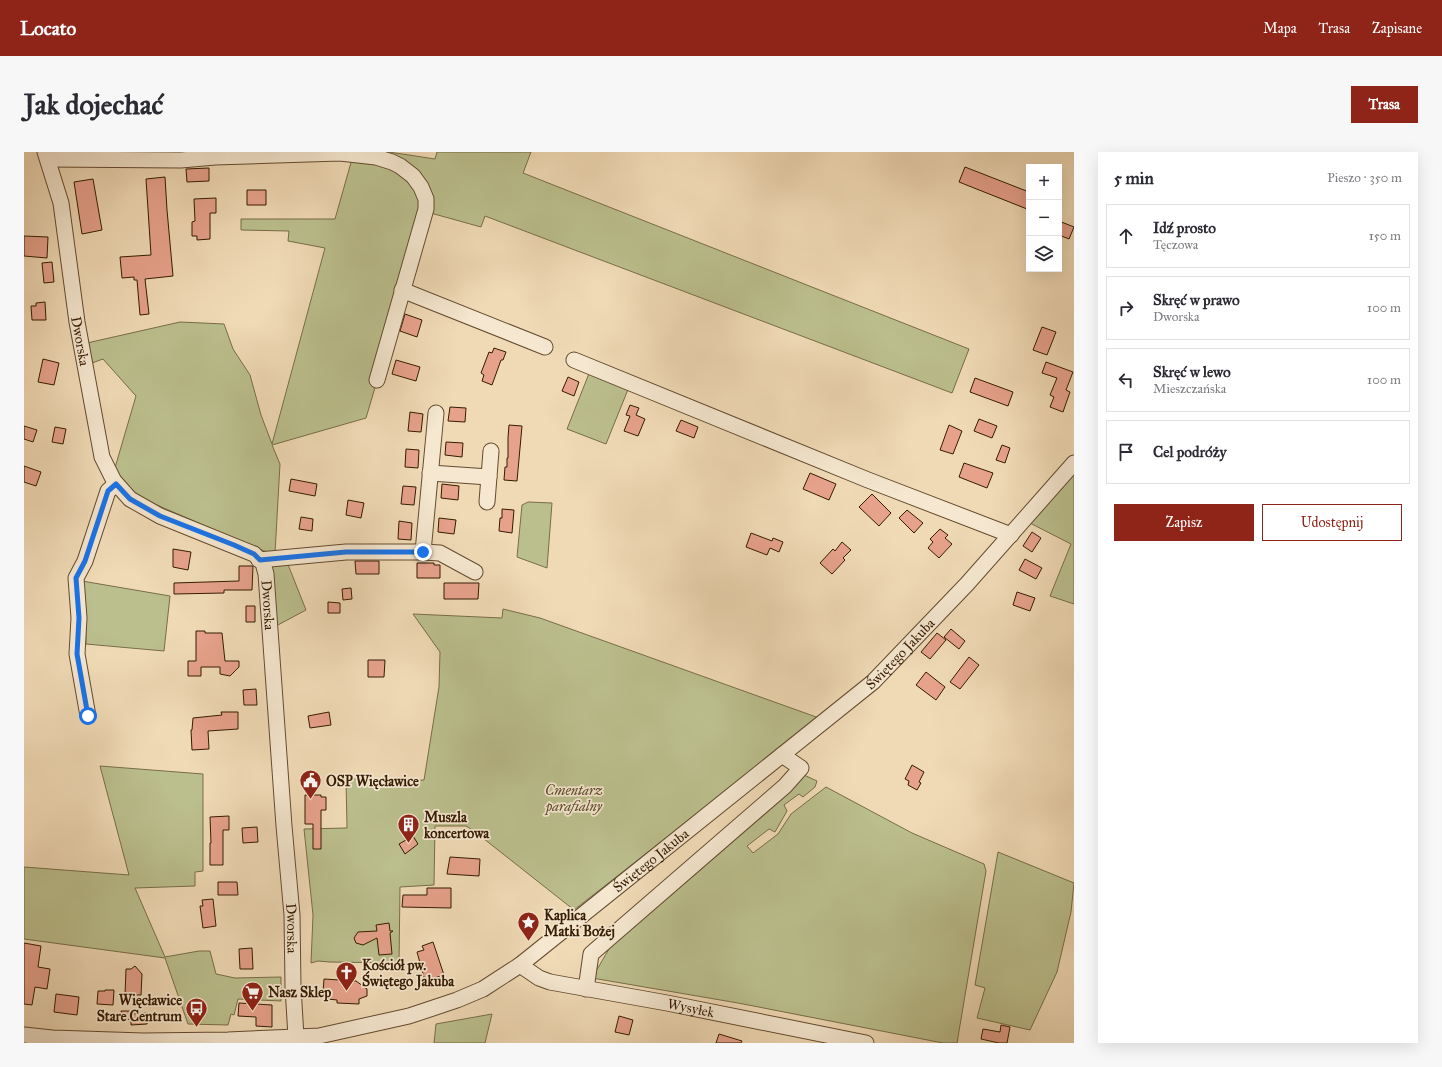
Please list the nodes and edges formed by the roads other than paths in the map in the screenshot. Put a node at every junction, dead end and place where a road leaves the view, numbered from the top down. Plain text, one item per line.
1 (47, 156) edge
2 (402, 290) junction
3 (545, 348) dead end
4 (574, 360) dead end
5 (376, 380) dead end
6 (436, 414) dead end
7 (491, 451) dead end
8 (1074, 463) edge
9 (430, 472) junction
10 (489, 477) junction
11 (116, 484) junction
12 (487, 502) dead end
13 (1011, 535) junction
14 (423, 552) junction
15 (260, 560) junction
16 (475, 572) dead end
17 (88, 716) dead end
18 (782, 755) junction
19 (520, 965) junction
20 (586, 989) junction
21 (24, 1035) edge
22 (296, 1037) junction
23 (228, 1042) edge
24 (866, 1043) edge

1 - 2 street
1 - 11 street, Dworska
2 - 3 street
2 - 5 street
4 - 13 street
6 - 9 street
7 - 10 street
8 - 13 street, Świętego Jakuba
9 - 10 street
9 - 14 street
10 - 12 street
11 - 15 street, Dworska
11 - 17 street
13 - 18 street, Świętego Jakuba
14 - 15 street
14 - 16 street
15 - 22 street, Dworska
18 - 19 street, Świętego Jakuba
18 - 20 street
19 - 20 street, Wysyłek
19 - 22 street, Świętego Jakuba
20 - 24 street, Wysyłek
21 - 23 street, Świętego Jakuba
22 - 23 street, Świętego Jakuba

